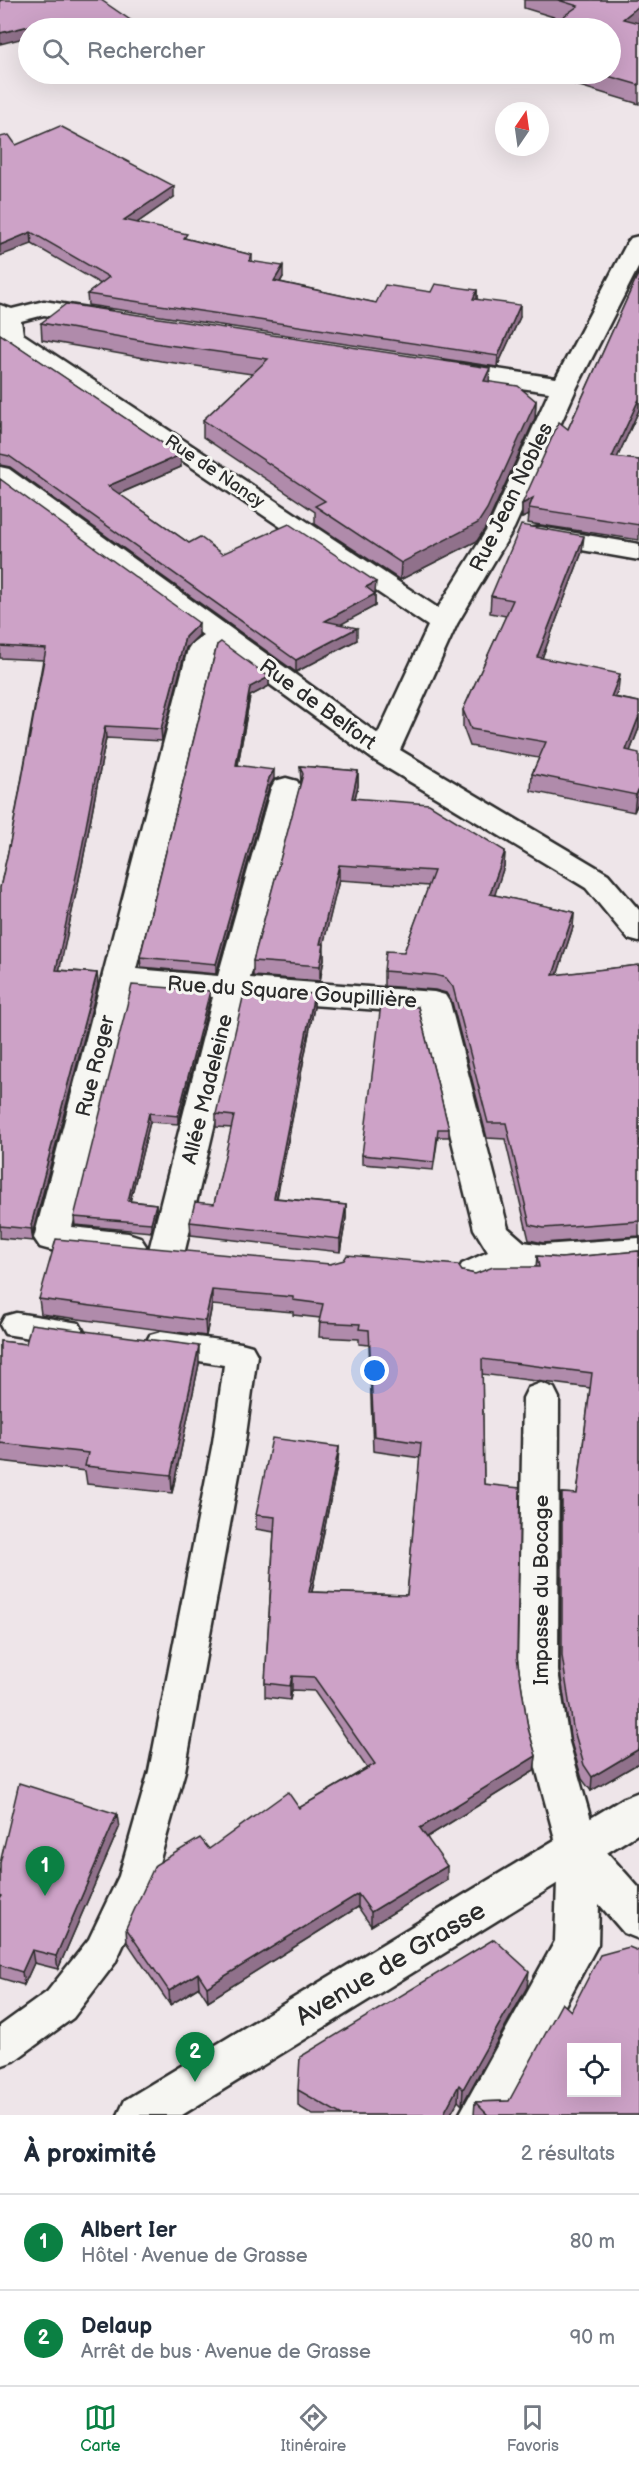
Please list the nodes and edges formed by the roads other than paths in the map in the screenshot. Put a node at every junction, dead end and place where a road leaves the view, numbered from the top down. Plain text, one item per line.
1 (639, 243) edge
2 (4, 314) edge
3 (127, 320) edge
4 (422, 365) edge
5 (564, 387) junction
6 (0, 475) edge
7 (501, 528) junction
8 (639, 552) edge
9 (443, 624) junction
10 (224, 635) junction
11 (384, 753) junction
12 (286, 788) dead end
13 (638, 927) edge
14 (117, 979) junction
15 (231, 988) junction
16 (167, 1250) junction
17 (639, 1251) edge
18 (202, 1253) edge
19 (517, 1254) junction
20 (475, 1274) edge
21 (16, 1325) dead end
22 (95, 1335) edge
23 (129, 1340) edge
24 (541, 1398) dead end
25 (639, 1811) edge
26 (579, 1850) junction
27 (639, 1919) edge
28 (0, 2048) edge
29 (141, 2115) edge
30 (482, 2115) edge

1 - 5 street, Rue Jean Nobles
2 - 3 street
2 - 9 street, Rue de Nancy
4 - 5 street
5 - 7 street, Rue Jean Nobles
6 - 10 street, Rue de Belfort
7 - 8 street
7 - 9 street, Rue Jean Nobles
9 - 11 street, Rue Jean Nobles
10 - 11 street, Rue de Belfort
10 - 14 street, Rue Roger
11 - 13 street, Rue de Belfort
12 - 15 street, Allée Madeleine
14 - 15 street, Rue du Square Goupillière
14 - 16 street, Rue Roger
15 - 16 street, Allée Madeleine
15 - 19 street, Rue du Square Goupillière
16 - 18 street, Rue Roger
17 - 19 street
19 - 20 street
21 - 22 lane
23 - 28 lane
24 - 26 street, Impasse du Bocage
25 - 26 street, Avenue de Grasse
26 - 27 street
26 - 29 street, Avenue de Grasse
26 - 30 street

